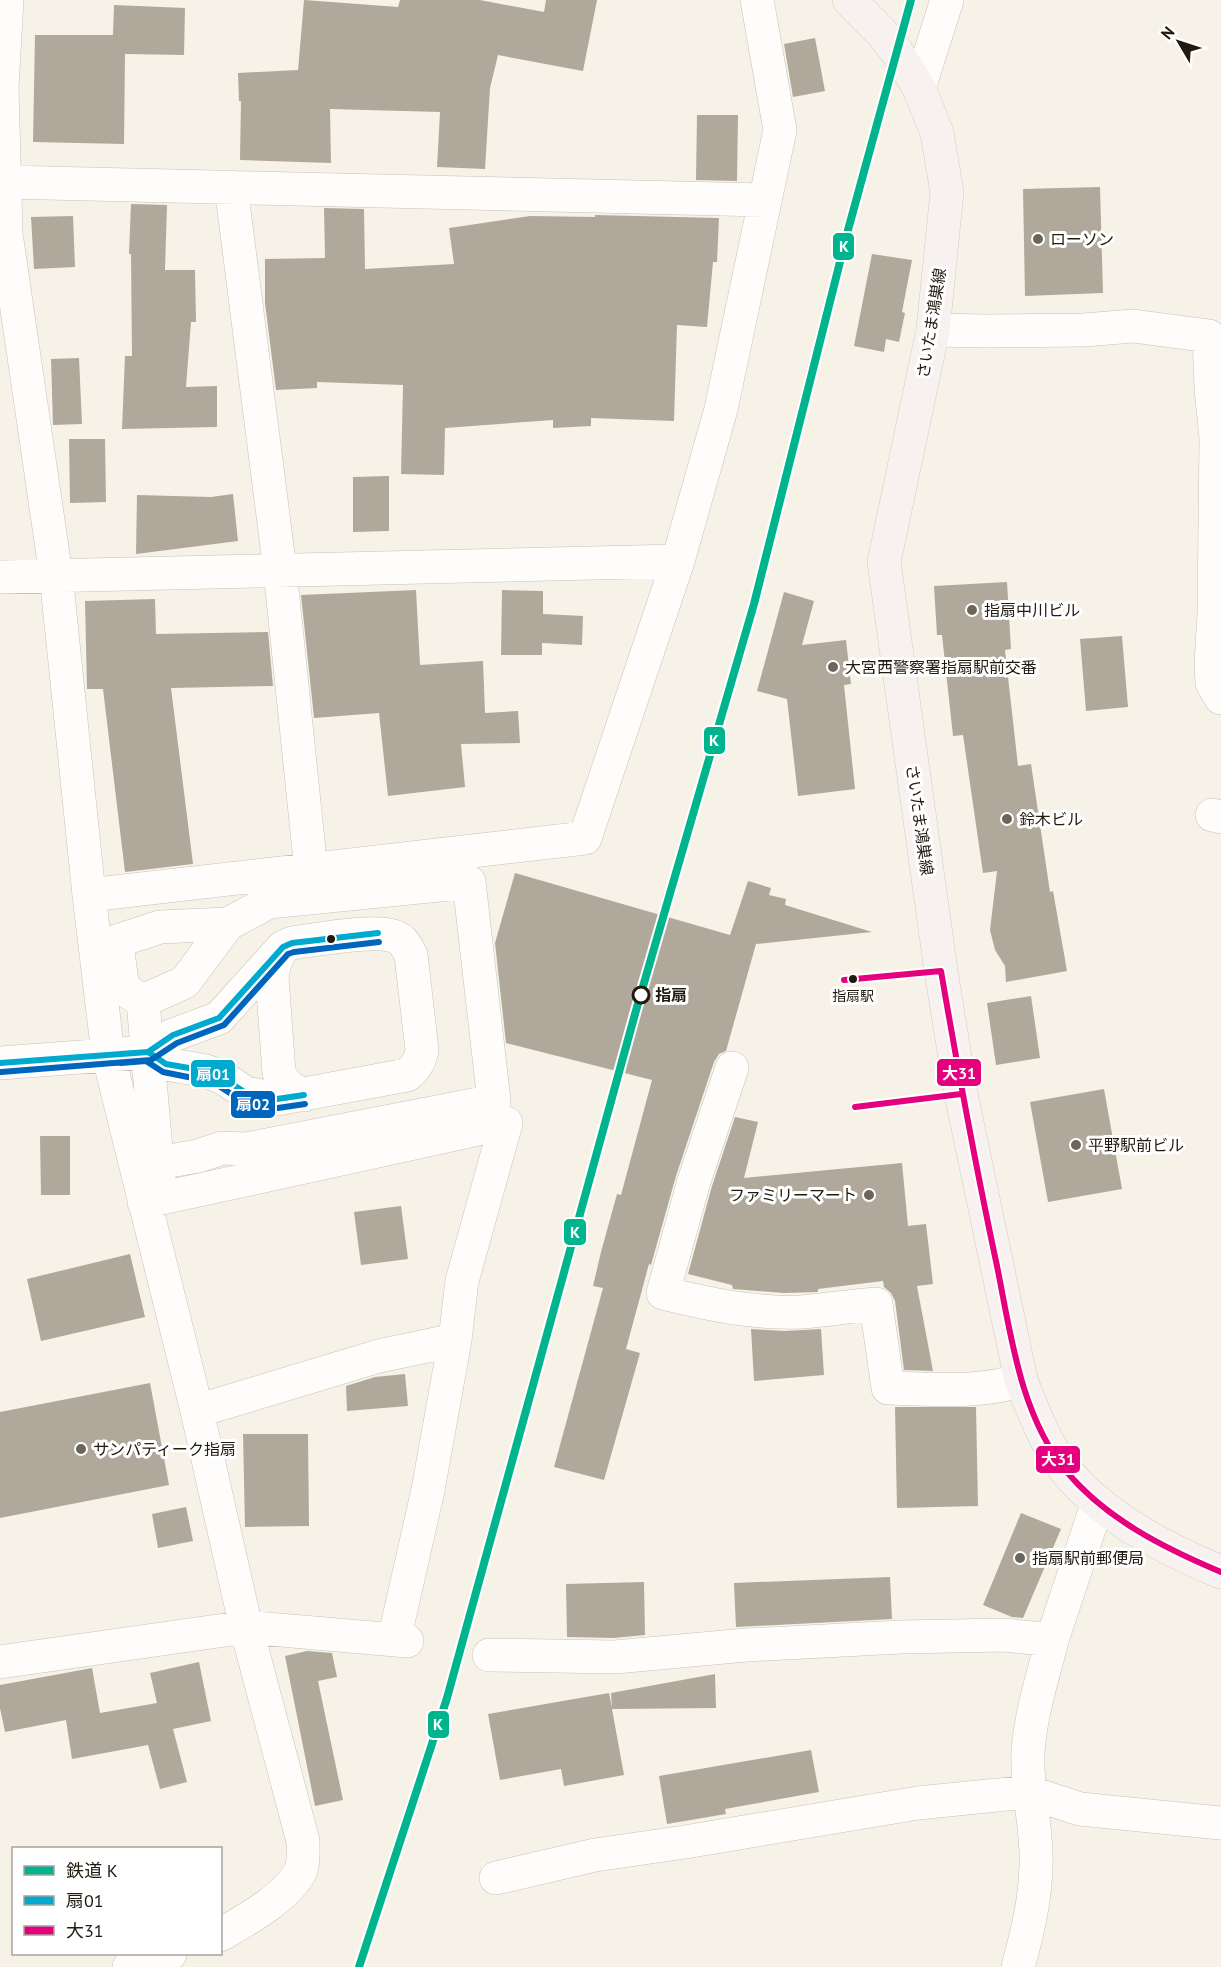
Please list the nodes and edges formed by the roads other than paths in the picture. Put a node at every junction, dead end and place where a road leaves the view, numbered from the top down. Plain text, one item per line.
1 (7, 0) edge
2 (757, 0) edge
3 (947, 0) edge
4 (855, 2) edge
5 (1, 86) edge
6 (919, 88) junction
7 (5, 182) junction
8 (231, 188) junction
9 (764, 200) junction
10 (933, 330) junction
11 (678, 561) junction
12 (280, 570) junction
13 (56, 575) junction
14 (0, 577) edge
15 (1221, 698) edge
16 (312, 870) junction
17 (100, 894) junction
18 (228, 924) junction
19 (117, 940) junction
20 (282, 947) junction
21 (143, 1001) junction
22 (148, 1052) junction
23 (108, 1054) junction
24 (0, 1063) edge
25 (732, 1068) dead end
26 (304, 1095) junction
27 (158, 1164) junction
28 (152, 1200) junction
29 (454, 1340) junction
30 (1021, 1380) junction
31 (197, 1411) junction
32 (1098, 1502) junction
33 (1221, 1572) edge
34 (246, 1627) junction
35 (1052, 1640) junction
36 (489, 1655) dead end
37 (0, 1662) edge
38 (1028, 1792) junction
39 (1221, 1823) edge
40 (496, 1878) dead end
41 (222, 1934) edge
42 (164, 1955) edge
43 (129, 1967) edge
44 (1018, 1967) edge

1 - 5 street
2 - 9 street
3 - 6 street
4 - 6 main road, さいたま鴻巣線
5 - 7 street
6 - 10 main road, さいたま鴻巣線
7 - 8 street
7 - 13 street
8 - 9 street
8 - 12 street
9 - 11 street
10 - 15 street
10 - 30 main road, さいたま鴻巣線
11 - 12 street
11 - 16 street
12 - 13 street
12 - 16 street
13 - 14 street
13 - 17 street
16 - 17 street
17 - 19 street
17 - 23 street
18 - 19 street
18 - 21 street
18 - 27 street
19 - 21 street
20 - 22 street
20 - 26 street
20 - 26 street
21 - 22 street
22 - 23 street
22 - 26 street
22 - 27 street
23 - 24 street
23 - 28 street
25 - 30 street
27 - 28 street
28 - 29 street
28 - 31 street
29 - 31 street
29 - 34 street
30 - 32 main road, さいたま鴻巣線
31 - 34 street
32 - 33 main road, さいたま鴻巣線
32 - 35 street
34 - 37 street
34 - 41 street
35 - 36 street
35 - 38 street
38 - 39 street
38 - 40 street
38 - 44 street
42 - 43 street

